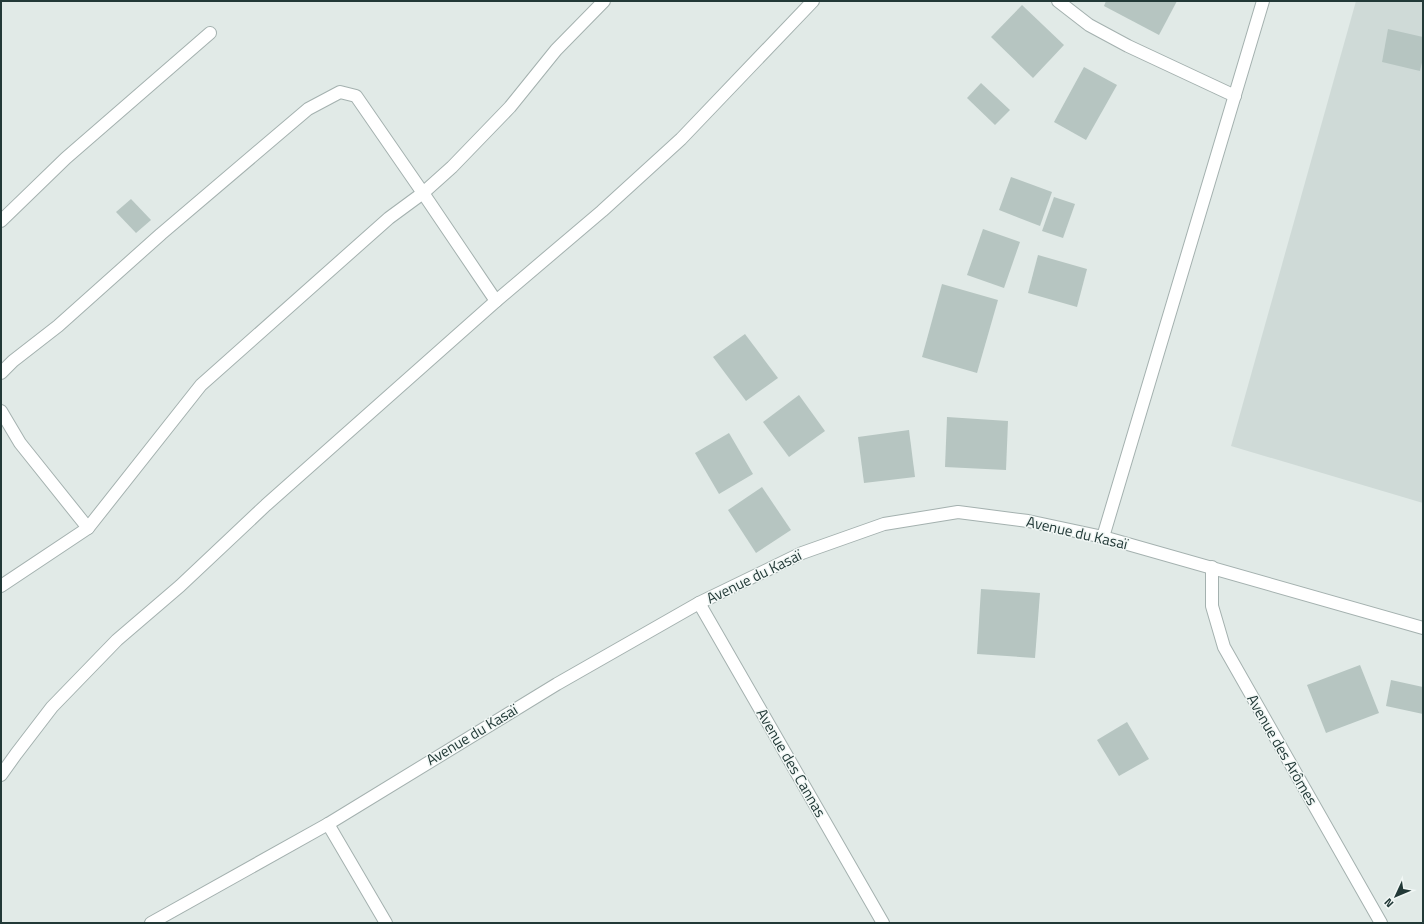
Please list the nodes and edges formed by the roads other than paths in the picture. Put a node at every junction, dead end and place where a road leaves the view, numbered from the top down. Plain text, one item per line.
1 (604, 1) edge
2 (813, 1) edge
3 (1058, 1) edge
4 (1263, 1) edge
5 (210, 33) dead end
6 (1235, 96) junction
7 (423, 193) junction
8 (1, 221) edge
9 (496, 301) junction
10 (1, 373) edge
11 (1, 411) edge
12 (88, 528) junction
13 (1103, 537) junction
14 (1212, 567) junction
15 (1, 586) edge
16 (699, 603) junction
17 (1423, 628) edge
18 (1, 775) edge
19 (328, 824) junction
20 (151, 923) edge
21 (386, 923) edge
22 (884, 923) edge
23 (1381, 923) edge

1 - 7 street
2 - 9 street
3 - 6 street
4 - 6 street
5 - 8 street
6 - 13 street
7 - 9 street
7 - 10 street
7 - 12 street
9 - 18 street
11 - 12 street
12 - 15 street
13 - 14 street, Avenue du Kasaï
13 - 16 street, Avenue du Kasaï
14 - 17 street, Avenue du Kasaï
14 - 23 street, Avenue des Arômes
16 - 19 street, Avenue du Kasaï
16 - 22 street, Avenue des Cannas
19 - 20 street, Avenue du Kasaï
19 - 21 street

